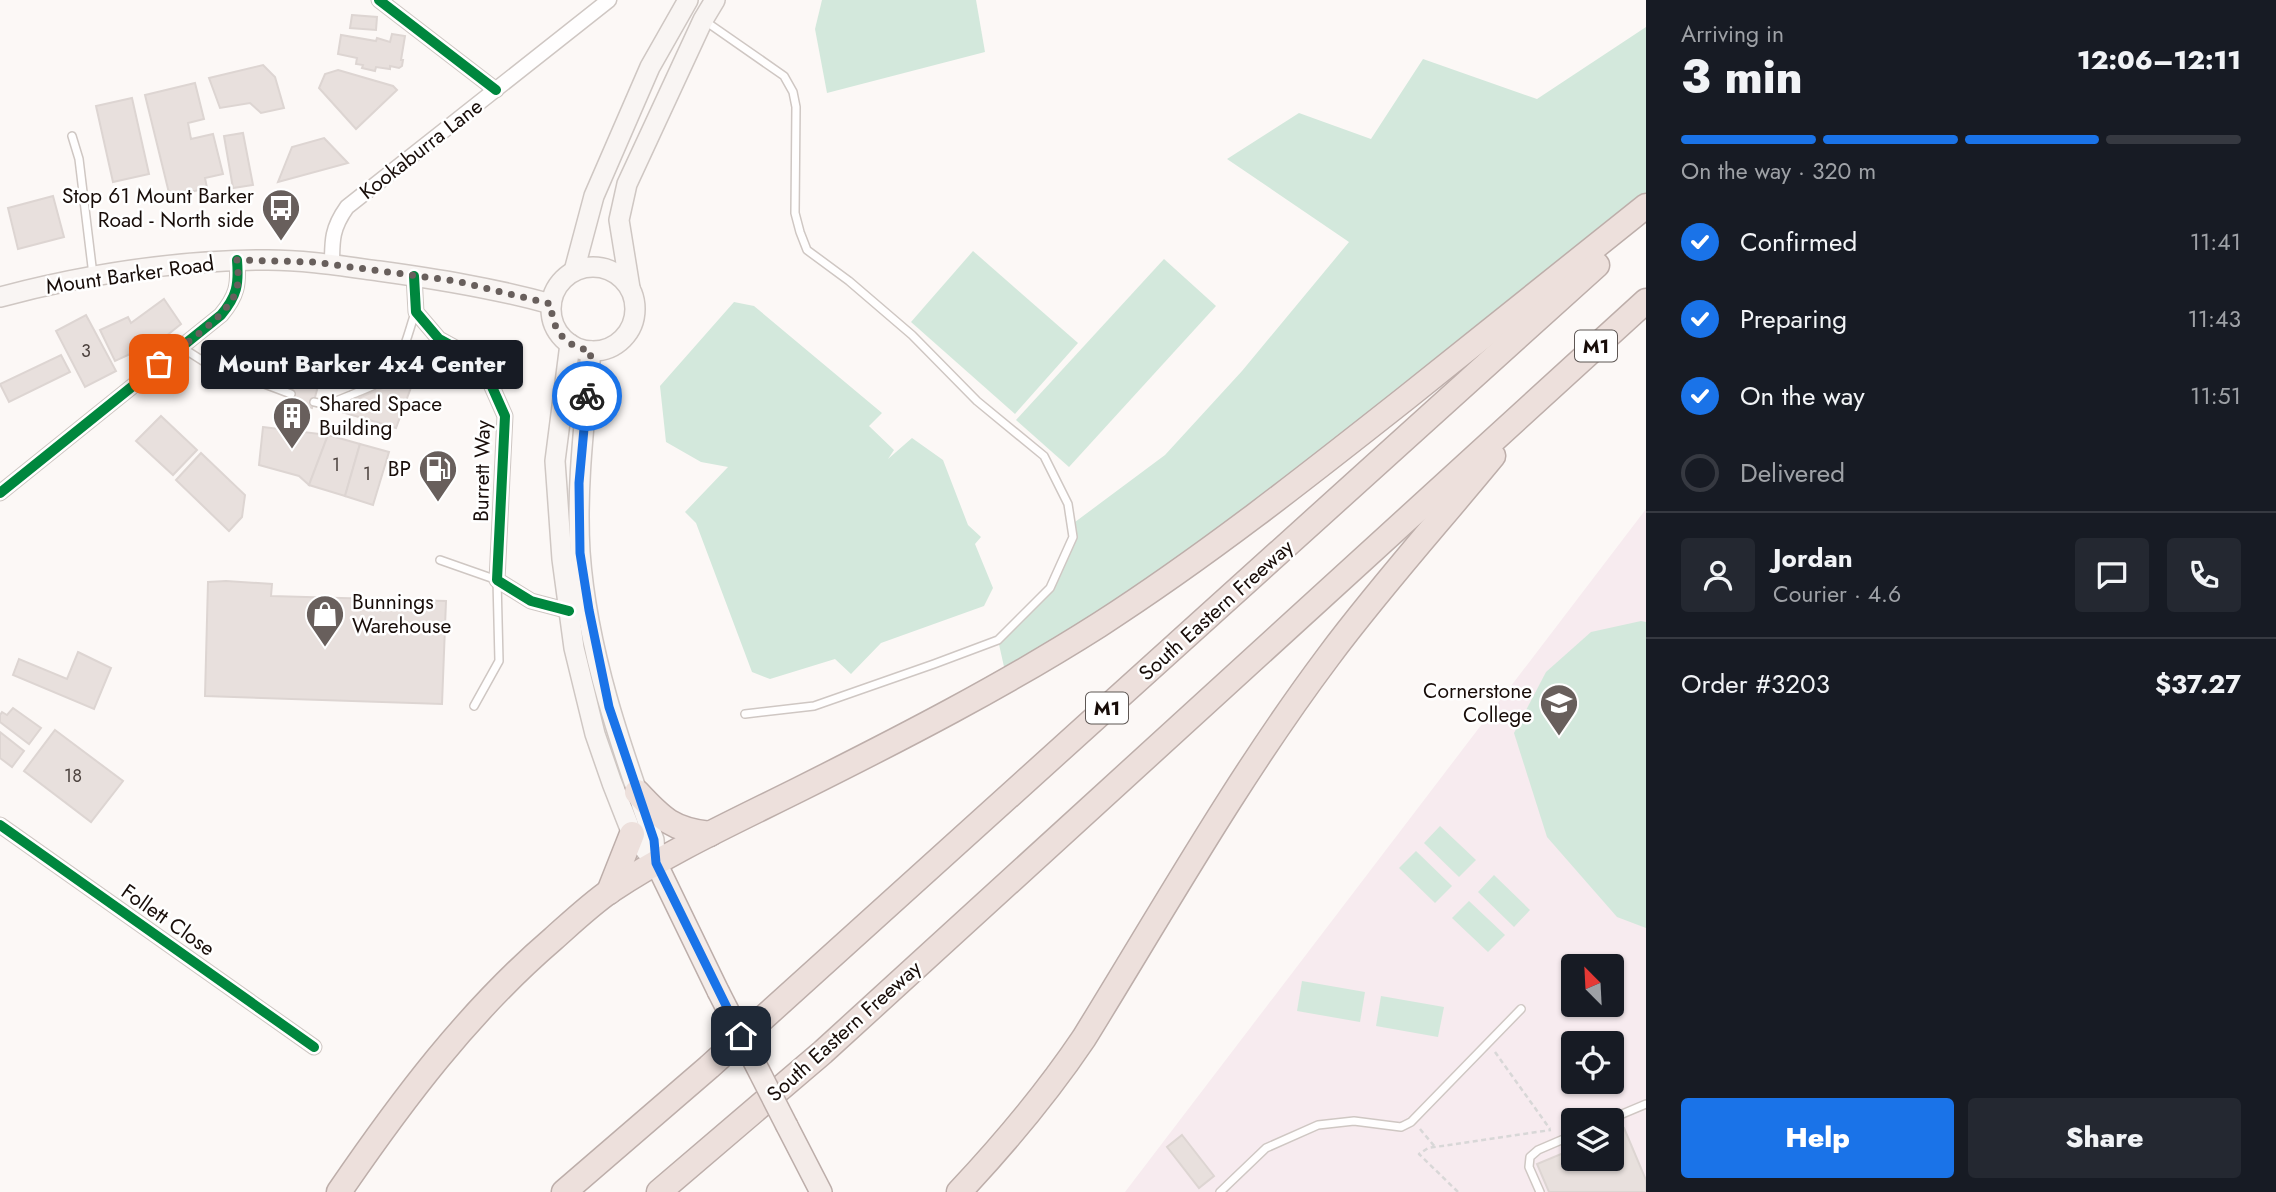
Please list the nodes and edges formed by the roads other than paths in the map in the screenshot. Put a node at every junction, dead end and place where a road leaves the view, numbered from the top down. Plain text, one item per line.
1 (379, 0) edge
2 (609, 0) edge
3 (688, 0) edge
4 (715, 0) edge
5 (704, 20) junction
6 (496, 90) junction
7 (72, 136) dead end
8 (1646, 206) edge
9 (1646, 220) edge
10 (237, 260) junction
11 (332, 264) junction
12 (574, 271) junction
13 (93, 276) junction
14 (414, 276) junction
15 (630, 288) junction
16 (0, 297) edge
17 (1646, 301) edge
18 (551, 304) junction
19 (416, 312) junction
20 (570, 344) junction
21 (180, 347) junction
22 (591, 351) junction
23 (1547, 390) junction
24 (290, 394) dead end
25 (314, 402) dead end
26 (0, 493) edge
27 (440, 560) dead end
28 (497, 580) junction
29 (569, 611) junction
30 (474, 706) dead end
31 (745, 713) dead end
32 (637, 792) junction
33 (0, 825) edge
34 (632, 834) junction
35 (710, 834) junction
36 (656, 863) junction
37 (609, 892) junction
38 (1521, 1009) dead end
39 (314, 1047) dead end
40 (1646, 1104) edge
41 (1624, 1113) edge
42 (1561, 1140) edge
43 (339, 1192) edge
44 (564, 1192) edge
45 (659, 1192) edge
46 (821, 1192) edge
47 (959, 1192) edge
48 (1220, 1192) edge
49 (1540, 1192) edge

1 - 6 street
2 - 6 street, Kookaburra Lane
3 - 12 main road
4 - 5 main road
5 - 15 main road
5 - 31 lane
6 - 11 street, Kookaburra Lane
7 - 13 lane
8 - 35 highway
9 - 44 highway, South Eastern Freeway / M1
10 - 11 main road, Mount Barker Road
10 - 13 main road, Mount Barker Road
10 - 21 street
11 - 14 main road, Mount Barker Road
12 - 15 main road
12 - 18 main road
13 - 16 main road, Mount Barker Road
14 - 18 main road, Mount Barker Road
14 - 19 street
15 - 22 main road
17 - 23 highway, South Eastern Freeway / M1
18 - 20 main road
19 - 25 lane
19 - 28 street, Burrett Way
20 - 22 main road
20 - 29 main road
21 - 24 lane
21 - 26 street
22 - 32 main road
23 - 45 highway, South Eastern Freeway / M1
23 - 47 highway
27 - 28 lane
28 - 29 street
28 - 30 lane, Burrett Way
29 - 34 main road
32 - 35 highway
32 - 36 main road
33 - 39 street, Follett Close
34 - 36 main road
34 - 37 highway
35 - 36 highway
36 - 37 highway
36 - 46 main road, bridge
37 - 43 highway
38 - 48 lane
40 - 41 lane
42 - 49 lane

